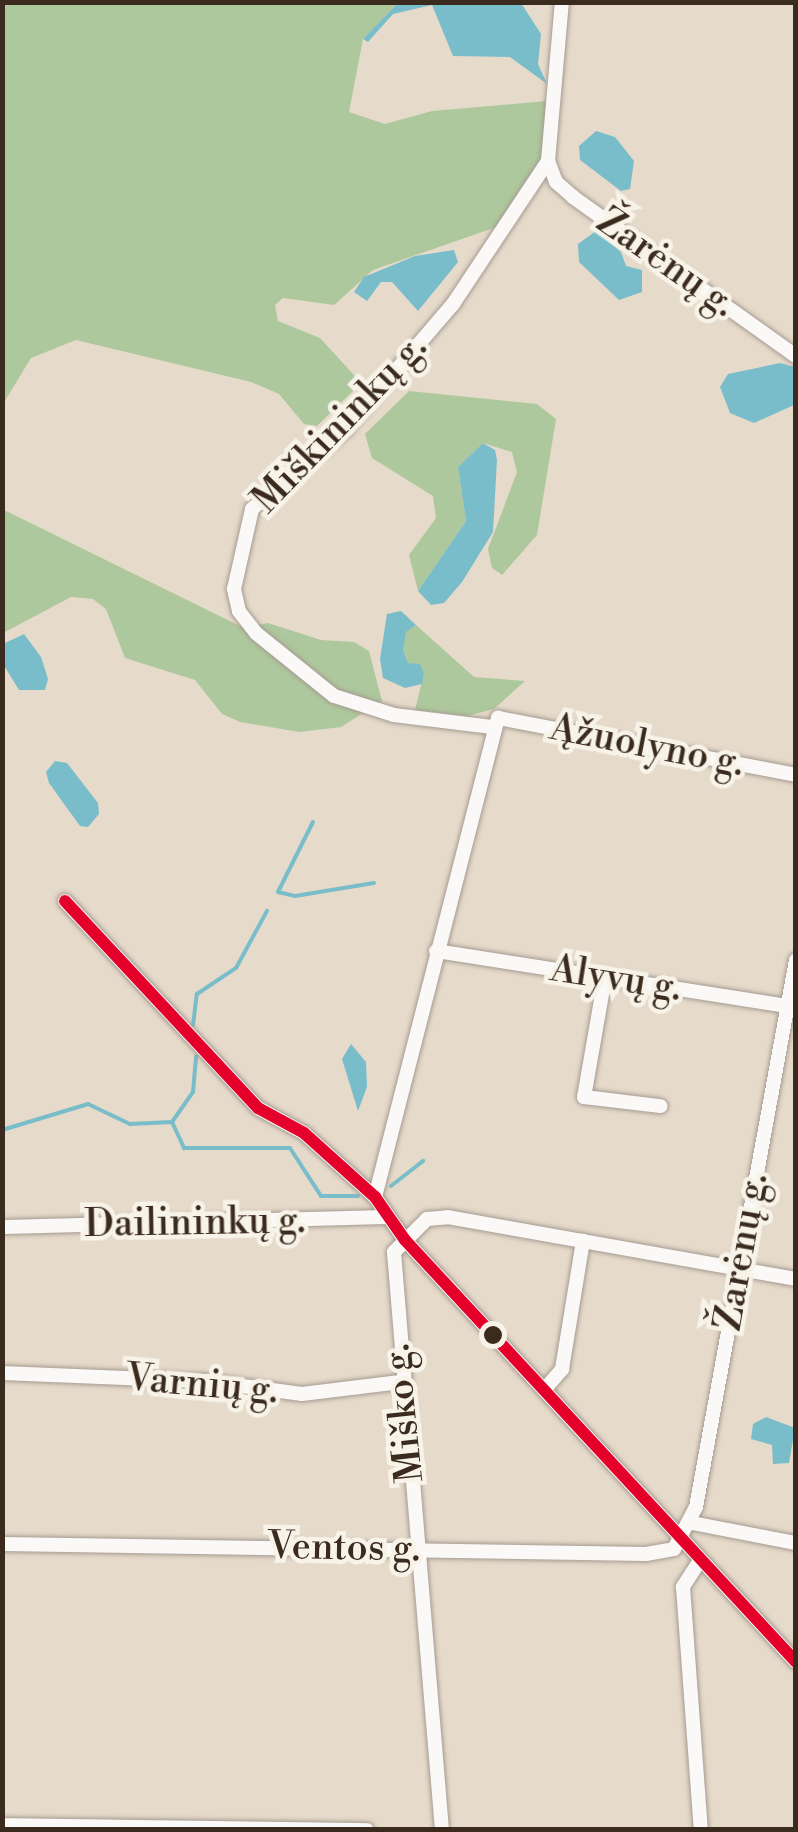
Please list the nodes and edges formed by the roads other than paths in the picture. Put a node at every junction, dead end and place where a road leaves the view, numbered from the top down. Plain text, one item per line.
1 (562, 2) edge
2 (548, 161) junction
3 (796, 356) edge
4 (495, 723) junction
5 (796, 775) edge
6 (65, 901) dead end
7 (436, 951) junction
8 (796, 960) edge
9 (606, 977) junction
10 (791, 1006) edge
11 (660, 1106) dead end
12 (374, 1197) junction
13 (388, 1217) junction
14 (2, 1227) edge
15 (405, 1240) junction
16 (583, 1240) junction
17 (739, 1270) junction
18 (796, 1279) edge
19 (2, 1373) edge
20 (400, 1382) junction
21 (544, 1390) junction
22 (692, 1524) junction
23 (680, 1542) junction
24 (796, 1543) edge
25 (2, 1544) edge
26 (417, 1549) junction
27 (699, 1562) junction
28 (796, 1662) edge
29 (2, 1825) edge
30 (366, 1830) edge
31 (442, 1830) edge
32 (701, 1830) edge

1 - 2 street
2 - 3 street, Žarėnų g.
2 - 4 street, Miškininkų g.
4 - 5 street, Ąžuolyno g.
4 - 7 street
6 - 12 street
7 - 9 street, Alyvų g.
7 - 12 street
8 - 10 street, Žarėnų g.
9 - 10 street, Alyvų g.
9 - 11 street
10 - 17 street, Žarėnų g.
12 - 13 street
13 - 14 street, Dailininkų g.
13 - 15 street
15 - 16 street
15 - 20 street, Miško g.
15 - 21 street
16 - 17 street
16 - 21 street
17 - 18 street
17 - 22 street, Žarėnų g.
19 - 20 street, Varnių g.
20 - 26 street, Miško g.
21 - 23 street
22 - 23 street, Žarėnų g.
22 - 24 street
23 - 26 street, Ventos g.
23 - 27 street
25 - 26 street, Ventos g.
26 - 31 street, Miško g.
27 - 28 street
27 - 32 street
29 - 30 street

